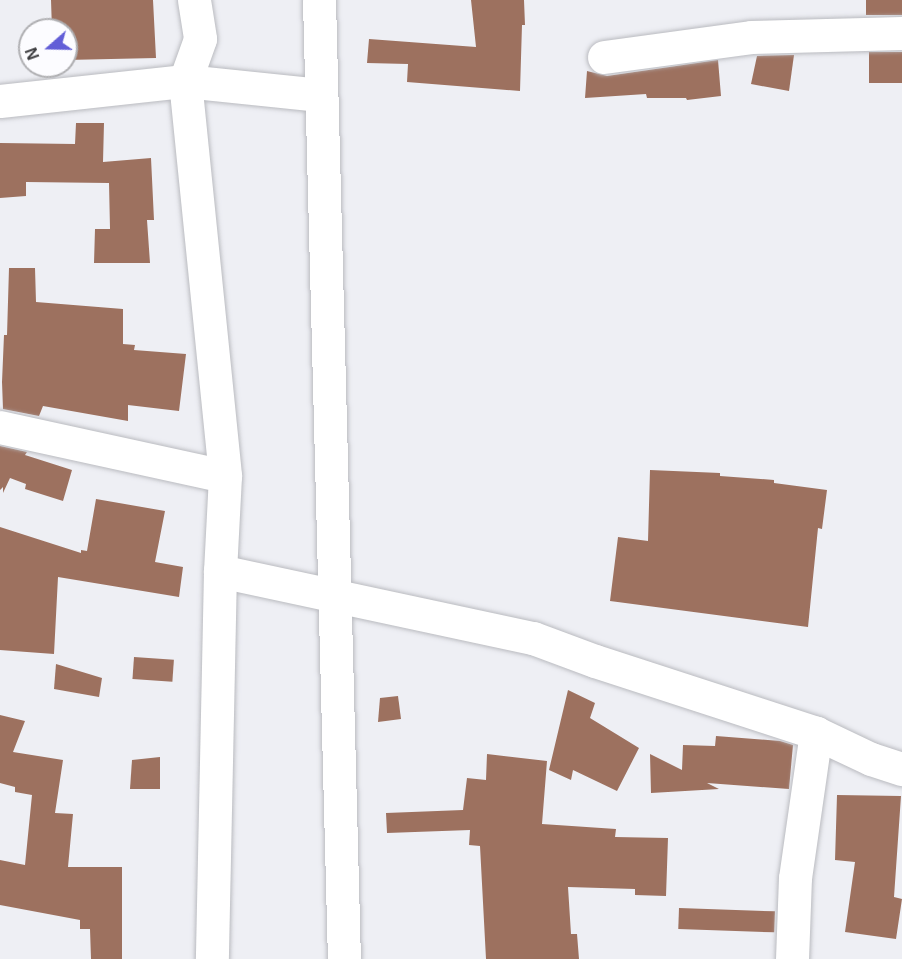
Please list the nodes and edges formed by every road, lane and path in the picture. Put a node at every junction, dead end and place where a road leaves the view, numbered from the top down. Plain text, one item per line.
1 (194, 0) edge
2 (319, 0) edge
3 (902, 33) edge
4 (604, 57) dead end
5 (185, 81) junction
6 (320, 95) junction
7 (0, 101) edge
8 (0, 427) edge
9 (225, 476) junction
10 (220, 572) junction
11 (334, 596) junction
12 (816, 733) junction
13 (902, 769) edge
14 (212, 959) edge
15 (344, 959) edge
16 (792, 959) edge

1 - 5 street
2 - 6 street
3 - 4 street
5 - 6 street
5 - 7 street
5 - 9 street
6 - 11 street
8 - 9 street
9 - 10 street
10 - 11 street
10 - 14 street
11 - 12 street
11 - 15 street
12 - 13 street
12 - 16 street

